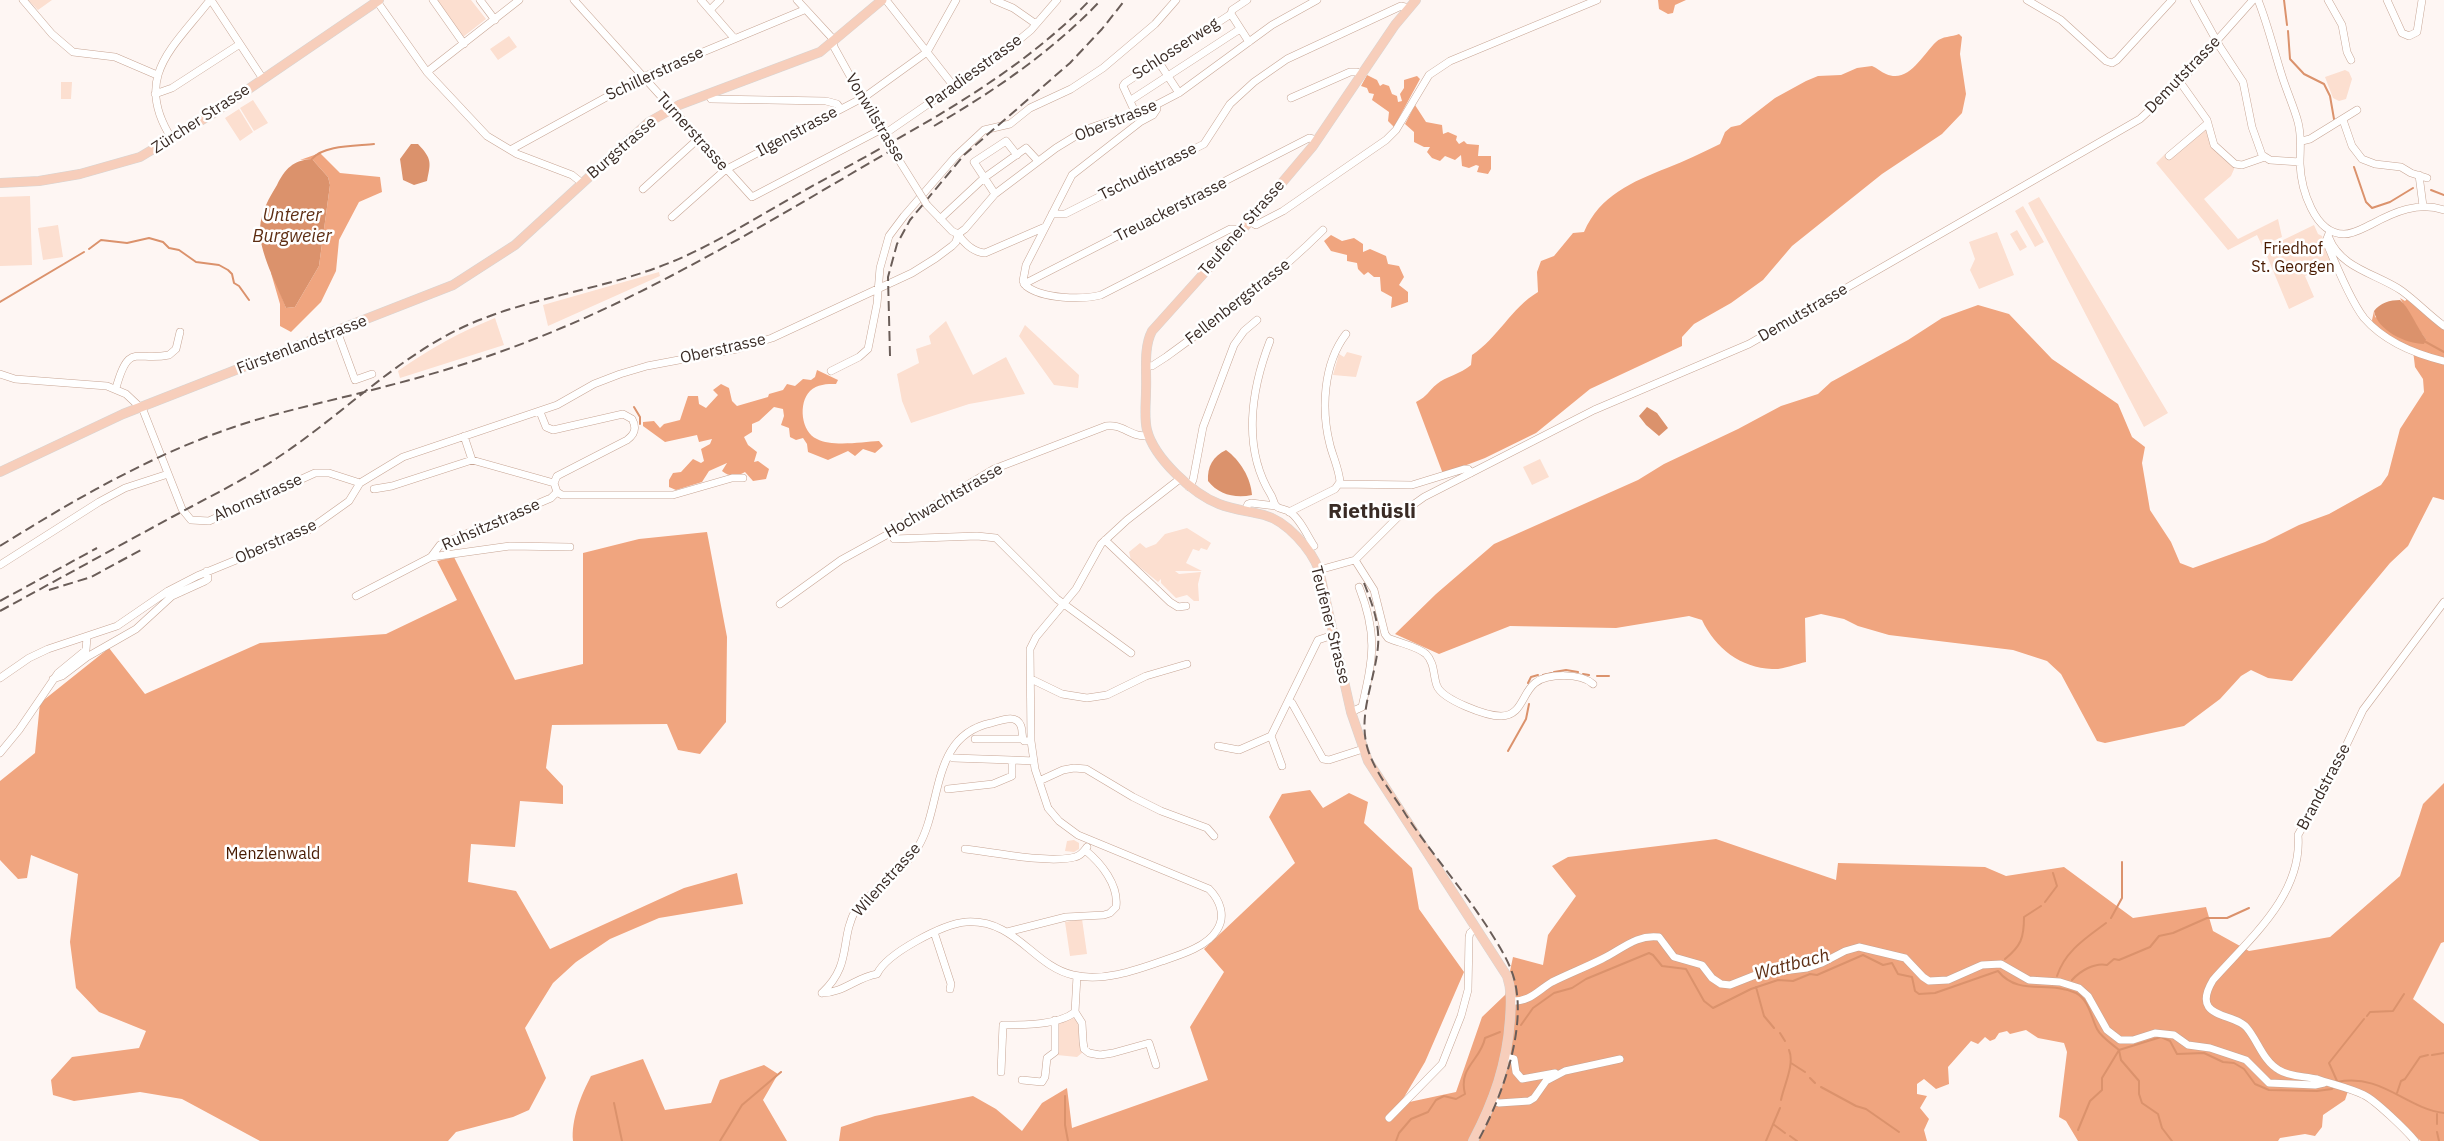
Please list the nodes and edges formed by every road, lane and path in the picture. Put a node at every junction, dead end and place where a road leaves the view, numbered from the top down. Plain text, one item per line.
1 (23, 0) edge
2 (211, 0) edge
3 (378, 0) edge
4 (433, 0) edge
5 (480, 0) edge
6 (519, 0) edge
7 (574, 0) edge
8 (701, 0) edge
9 (720, 0) edge
10 (797, 0) edge
11 (884, 0) edge
12 (956, 0) edge
13 (994, 0) edge
14 (1057, 0) edge
15 (1176, 0) edge
16 (1247, 0) edge
17 (1316, 0) edge
18 (1416, 0) edge
19 (1597, 0) edge
20 (2027, 0) edge
21 (2172, 0) edge
22 (2194, 0) edge
23 (2253, 0) edge
24 (2258, 0) edge
25 (2328, 0) edge
26 (2387, 0) edge
27 (2422, 0) edge
28 (1409, 8) junction
29 (710, 10) junction
30 (804, 10) junction
31 (1231, 14) junction
32 (495, 20) junction
33 (1036, 24) junction
34 (1240, 29) junction
35 (734, 38) junction
36 (2216, 40) junction
37 (1249, 42) junction
38 (833, 43) junction
39 (240, 44) junction
40 (464, 44) junction
41 (926, 52) junction
42 (2351, 60) dead end
43 (1158, 61) junction
44 (427, 72) junction
45 (1168, 75) junction
46 (1361, 75) junction
47 (157, 76) junction
48 (643, 77) junction
49 (263, 79) junction
50 (2180, 82) junction
51 (952, 84) dead end
52 (1179, 93) junction
53 (155, 94) junction
54 (709, 94) junction
55 (861, 98) junction
56 (1291, 98) dead end
57 (1131, 100) junction
58 (1156, 105) junction
59 (671, 108) junction
60 (840, 108) junction
61 (2357, 110) dead end
62 (1135, 112) junction
63 (2343, 120) junction
64 (2207, 124) junction
65 (883, 135) junction
66 (698, 139) junction
67 (172, 140) junction
68 (1317, 140) junction
69 (2302, 141) junction
70 (512, 149) junction
71 (1017, 155) junction
72 (2169, 156) dead end
73 (2265, 157) junction
74 (1038, 161) junction
75 (2300, 162) junction
76 (725, 170) junction
77 (984, 178) junction
78 (2428, 178) dead end
79 (2420, 182) junction
80 (0, 183) edge
81 (582, 183) junction
82 (642, 189) dead end
83 (995, 194) junction
84 (752, 196) joint
85 (2423, 206) junction
86 (2444, 210) edge
87 (1052, 214) junction
88 (672, 217) dead end
89 (940, 219) junction
90 (1249, 221) junction
91 (1045, 227) junction
92 (1323, 230) dead end
93 (1240, 232) junction
94 (2329, 233) junction
95 (958, 234) junction
96 (1024, 284) junction
97 (879, 289) junction
98 (1257, 320) dead end
99 (2444, 326) edge
100 (180, 332) dead end
101 (337, 332) junction
102 (1346, 334) dead end
103 (1270, 341) dead end
104 (2444, 361) edge
105 (1147, 366) junction
106 (831, 371) dead end
107 (0, 374) edge
108 (372, 374) dead end
109 (116, 388) junction
110 (141, 407) junction
111 (540, 412) junction
112 (1148, 435) junction
113 (464, 436) junction
114 (472, 460) junction
115 (0, 472) edge
116 (1471, 473) junction
117 (168, 474) junction
118 (743, 478) dead end
119 (1181, 478) junction
120 (360, 483) junction
121 (554, 483) junction
122 (1339, 484) junction
123 (1190, 487) junction
124 (374, 489) dead end
125 (557, 492) junction
126 (1276, 506) junction
127 (1245, 511) junction
128 (1289, 512) junction
129 (890, 534) junction
130 (1105, 540) junction
131 (1314, 546) dead end
132 (570, 547) dead end
133 (431, 557) junction
134 (1355, 560) junction
135 (0, 565) edge
136 (1319, 570) junction
137 (207, 571) junction
138 (1359, 587) dead end
139 (356, 596) dead end
140 (2444, 602) edge
141 (780, 604) dead end
142 (1064, 604) junction
143 (1186, 606) dead end
144 (1333, 635) junction
145 (87, 637) junction
146 (100, 645) dead end
147 (108, 646) junction
148 (1131, 652) dead end
149 (1187, 664) dead end
150 (0, 678) edge
151 (53, 679) junction
152 (1031, 679) junction
153 (1593, 684) dead end
154 (1288, 702) junction
155 (1352, 712) junction
156 (1271, 736) junction
157 (975, 738) dead end
158 (1022, 739) junction
159 (1031, 741) junction
160 (1218, 746) dead end
161 (1363, 749) junction
162 (0, 753) edge
163 (953, 758) dead end
164 (1012, 760) junction
165 (1034, 761) junction
166 (1282, 766) dead end
167 (1038, 781) junction
168 (948, 789) dead end
169 (1214, 836) dead end
170 (1089, 840) junction
171 (964, 849) dead end
172 (1085, 850) junction
173 (1476, 928) junction
174 (934, 932) junction
175 (1007, 932) junction
176 (1077, 976) junction
177 (950, 989) dead end
178 (1511, 1001) junction
179 (1075, 1012) junction
180 (1055, 1020) junction
181 (1506, 1057) junction
182 (1620, 1058) dead end
183 (1156, 1065) dead end
184 (1565, 1071) junction
185 (1001, 1072) dead end
186 (1022, 1080) dead end
187 (2330, 1084) junction
188 (1493, 1101) junction
189 (1389, 1118) dead end
190 (1473, 1141) edge
191 (2415, 1141) edge

1 - 47 street
2 - 39 street
2 - 47 street
3 - 44 street, Burgstrasse
3 - 49 main road, Zürcher Strasse
4 - 40 street
5 - 32 street
6 - 32 street
7 - 48 street, Turnerstrasse
8 - 29 street
9 - 29 street
10 - 30 street, Vonwilstrasse
11 - 38 main road, Burgstrasse
11 - 41 street
12 - 41 street, Ilgenstrasse
13 - 33 street
14 - 33 street, Paradiesstrasse
15 - 97 street
16 - 31 street, Schlosserweg
17 - 37 street, Oberstrasse
18 - 28 main road, Teufener Strasse
19 - 90 street
20 - 21 street
22 - 36 street
23 - 36 street, Demutstrasse
24 - 69 street
25 - 42 street
26 - 27 street
28 - 46 main road, Teufener Strasse
28 - 87 street, Tschudistrasse
29 - 35 street
30 - 35 street, Schillerstrasse
30 - 38 street, Vonwilstrasse
31 - 34 street
31 - 43 street, Schlosserweg
32 - 40 street
33 - 65 street, Paradiesstrasse
34 - 37 street
34 - 45 street
35 - 48 street, Schillerstrasse
36 - 50 street, Demutstrasse
36 - 73 street
37 - 52 street, Oberstrasse
38 - 54 main road, Burgstrasse
38 - 55 street, Vonwilstrasse
39 - 49 street
39 - 53 street
40 - 44 street
41 - 51 street
41 - 55 street, Ilgenstrasse
43 - 45 street
43 - 57 street, Schlosserweg
44 - 70 street, Burgstrasse
45 - 52 street
45 - 57 street
46 - 56 street
46 - 68 main road, Teufener Strasse
47 - 53 street
48 - 59 street, Turnerstrasse
48 - 70 street, Schillerstrasse
49 - 67 main road, Zürcher Strasse
50 - 64 street
50 - 116 street, Demutstrasse
52 - 58 street, Oberstrasse
53 - 67 street
54 - 59 main road, Burgstrasse
54 - 60 street
55 - 60 street, Ilgenstrasse
55 - 65 street, Vonwilstrasse
57 - 62 street
58 - 62 street, Oberstrasse
58 - 87 street
59 - 66 street, Turnerstrasse
59 - 81 main road, Burgstrasse
60 - 76 street, Ilgenstrasse
61 - 63 street
62 - 74 street, Oberstrasse
63 - 69 street
63 - 79 street
64 - 72 street
64 - 73 street
65 - 84 street, Paradiesstrasse
65 - 89 street, Vonwilstrasse, bridge
66 - 76 street, Turnerstrasse
66 - 82 street
67 - 80 main road, Zürcher Strasse
68 - 90 main road, Teufener Strasse
68 - 96 street, Treuackerstrasse
69 - 75 street
70 - 81 street, Burgstrasse
71 - 74 street
71 - 77 street
71 - 77 street
73 - 75 street
74 - 83 street, Oberstrasse
75 - 94 street
76 - 84 street, Turnerstrasse
76 - 88 street, Ilgenstrasse
77 - 83 street
77 - 89 street
78 - 79 street
79 - 85 street
81 - 101 main road, Fürstenlandstrasse
83 - 95 street, Oberstrasse
85 - 86 street
85 - 94 street
87 - 91 street
89 - 95 street, Vonwilstrasse
90 - 93 main road, Teufener Strasse
91 - 95 street
91 - 96 street
92 - 105 street, Fellenbergstrasse
93 - 96 street
93 - 105 main road, Teufener Strasse
94 - 99 street
94 - 104 street
95 - 97 street, Oberstrasse
97 - 106 street
97 - 111 street, Oberstrasse
98 - 123 street
100 - 109 street
101 - 108 street
101 - 110 main road, Fürstenlandstrasse
102 - 122 street
103 - 126 street
105 - 112 main road, Teufener Strasse
107 - 109 street, Ahornstrasse
109 - 110 street, Ahornstrasse
110 - 115 main road, Fürstenlandstrasse
110 - 117 street, Ahornstrasse
111 - 113 street, Oberstrasse
111 - 121 street, Ruhsitzstrasse
112 - 119 main road, Teufener Strasse
112 - 129 street, Hochwachtstrasse
113 - 114 street
113 - 120 street, Oberstrasse
114 - 121 street
114 - 124 street
116 - 122 street
116 - 134 street, Demutstrasse
117 - 120 street, Ahornstrasse
117 - 135 street
118 - 125 street
119 - 123 main road, Teufener Strasse
119 - 130 street
120 - 137 street, Oberstrasse
121 - 125 street, Ruhsitzstrasse
122 - 128 street
123 - 127 main road, Teufener Strasse
125 - 133 street, Ruhsitzstrasse
126 - 127 street
126 - 128 street
127 - 136 main road, Teufener Strasse
128 - 131 street
129 - 141 street, Hochwachtstrasse
129 - 142 street
130 - 142 street
130 - 143 street
132 - 133 street
133 - 139 street, Ruhsitzstrasse
134 - 136 street, Demutstrasse
134 - 153 street
136 - 144 main road, Teufener Strasse
137 - 145 street
137 - 147 street, Oberstrasse
138 - 155 street
140 - 187 street, Brandstrasse
142 - 148 street
142 - 152 street
144 - 154 street
144 - 155 main road, Teufener Strasse
145 - 150 street
145 - 151 street, Oberstrasse
146 - 147 street
147 - 151 street, Oberstrasse
149 - 152 street
151 - 162 street, Oberstrasse
152 - 159 street
154 - 156 street
154 - 161 street
155 - 161 main road, Teufener Strasse
156 - 160 street
156 - 166 street
157 - 158 street
158 - 159 street
158 - 174 street, Wilenstrasse
159 - 165 street
161 - 173 main road, Teufener Strasse
163 - 164 street
164 - 165 street
164 - 168 street
165 - 167 street
167 - 169 street
167 - 170 street
170 - 172 street
170 - 176 street
171 - 172 street
172 - 175 street
173 - 178 main road, Teufener Strasse
173 - 189 street
174 - 175 street
174 - 177 street
175 - 176 street
176 - 179 street
178 - 181 main road, Teufener Strasse
178 - 187 street
179 - 180 street
179 - 183 street
180 - 185 street
180 - 186 street
181 - 184 street
181 - 188 main road, Teufener Strasse
182 - 184 street
184 - 188 street
187 - 191 street, Brandstrasse
188 - 190 main road, Teufener Strasse

